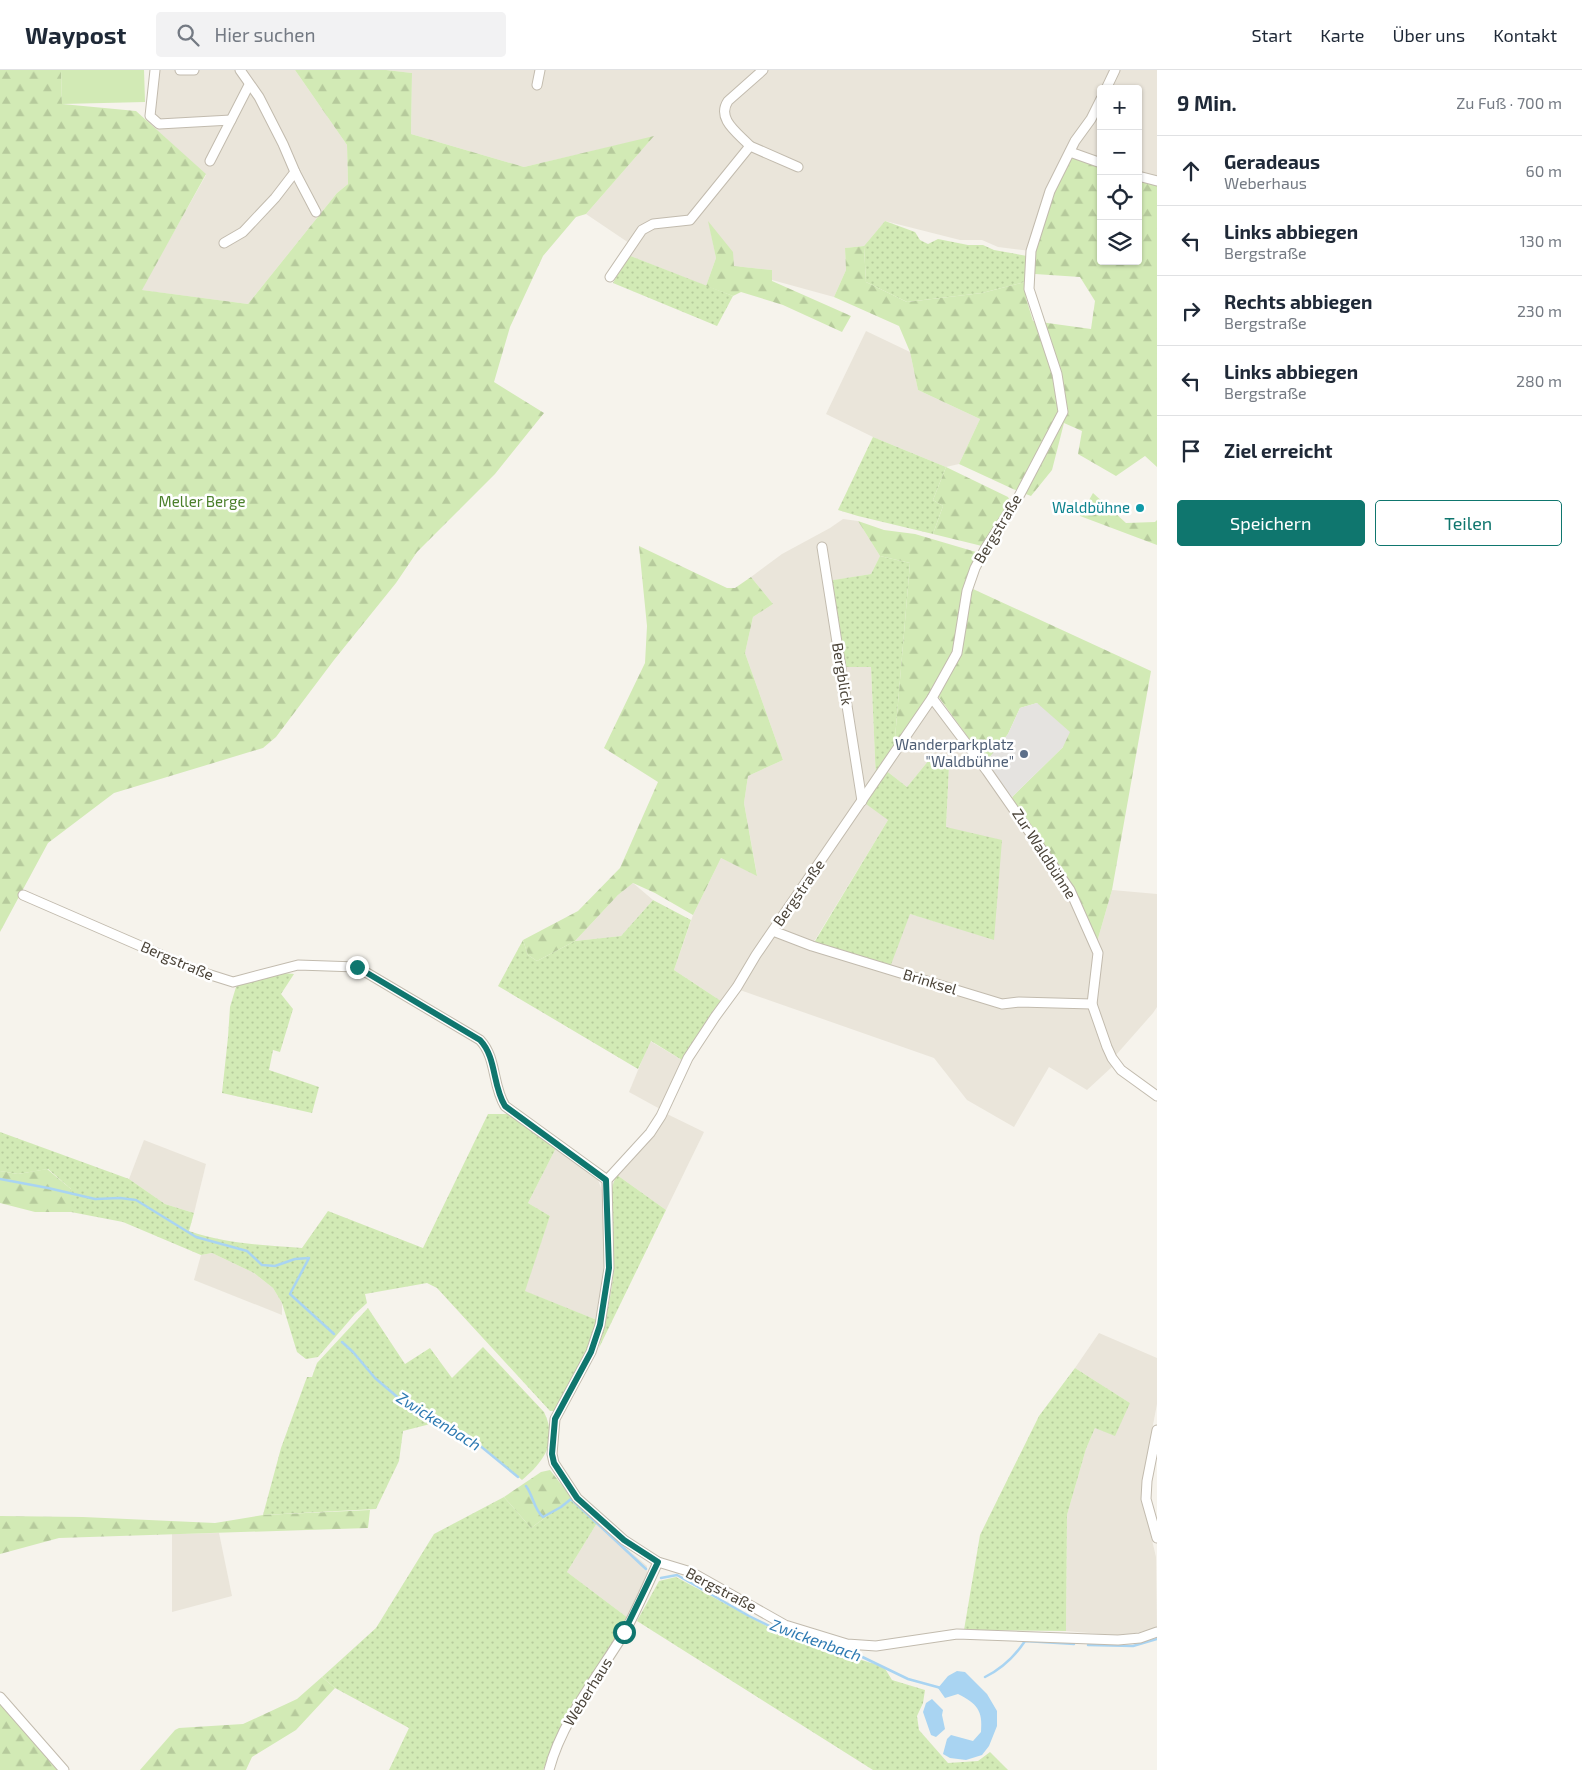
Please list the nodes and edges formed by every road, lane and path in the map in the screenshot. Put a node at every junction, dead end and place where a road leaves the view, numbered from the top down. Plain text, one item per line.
1 (155, 70) edge
2 (180, 70) edge
3 (194, 70) edge
4 (240, 70) edge
5 (540, 70) edge
6 (764, 70) edge
7 (1115, 70) edge
8 (250, 85) junction
9 (1108, 85) edge
10 (537, 86) dead end
11 (1097, 107) edge
12 (231, 120) junction
13 (750, 146) junction
14 (1070, 152) junction
15 (210, 161) dead end
16 (1097, 162) edge
17 (798, 167) dead end
18 (295, 172) junction
19 (1142, 177) edge
20 (1157, 181) edge
21 (316, 212) dead end
22 (224, 243) dead end
23 (610, 277) dead end
24 (822, 547) dead end
25 (932, 698) junction
26 (862, 801) junction
27 (22, 895) dead end
28 (773, 931) junction
29 (1092, 1004) junction
30 (1157, 1096) edge
31 (606, 1180) junction
32 (1157, 1430) edge
33 (1157, 1538) edge
34 (658, 1562) junction
35 (1157, 1632) edge
36 (0, 1697) edge
37 (64, 1770) edge
38 (549, 1770) edge

1 - 12 street
2 - 3 street
4 - 8 street
5 - 10 street
6 - 13 street
7 - 9 street
8 - 12 street
8 - 18 street
11 - 14 street, Bergstraße
12 - 15 street
13 - 17 street
13 - 23 street
14 - 16 street
14 - 25 street, Bergstraße
18 - 21 street
18 - 22 street
19 - 20 street
24 - 26 street, Bergblick
25 - 26 street, Bergstraße
25 - 29 street, Zur Waldbühne
26 - 28 street, Bergstraße
27 - 31 street, Bergstraße
28 - 29 street, Brinksel
28 - 31 street, Bergstraße
29 - 30 street, Zur Waldbühne
31 - 34 street, Bergstraße
32 - 33 street
34 - 35 street, Bergstraße
34 - 38 street, Weberhaus
36 - 37 street

